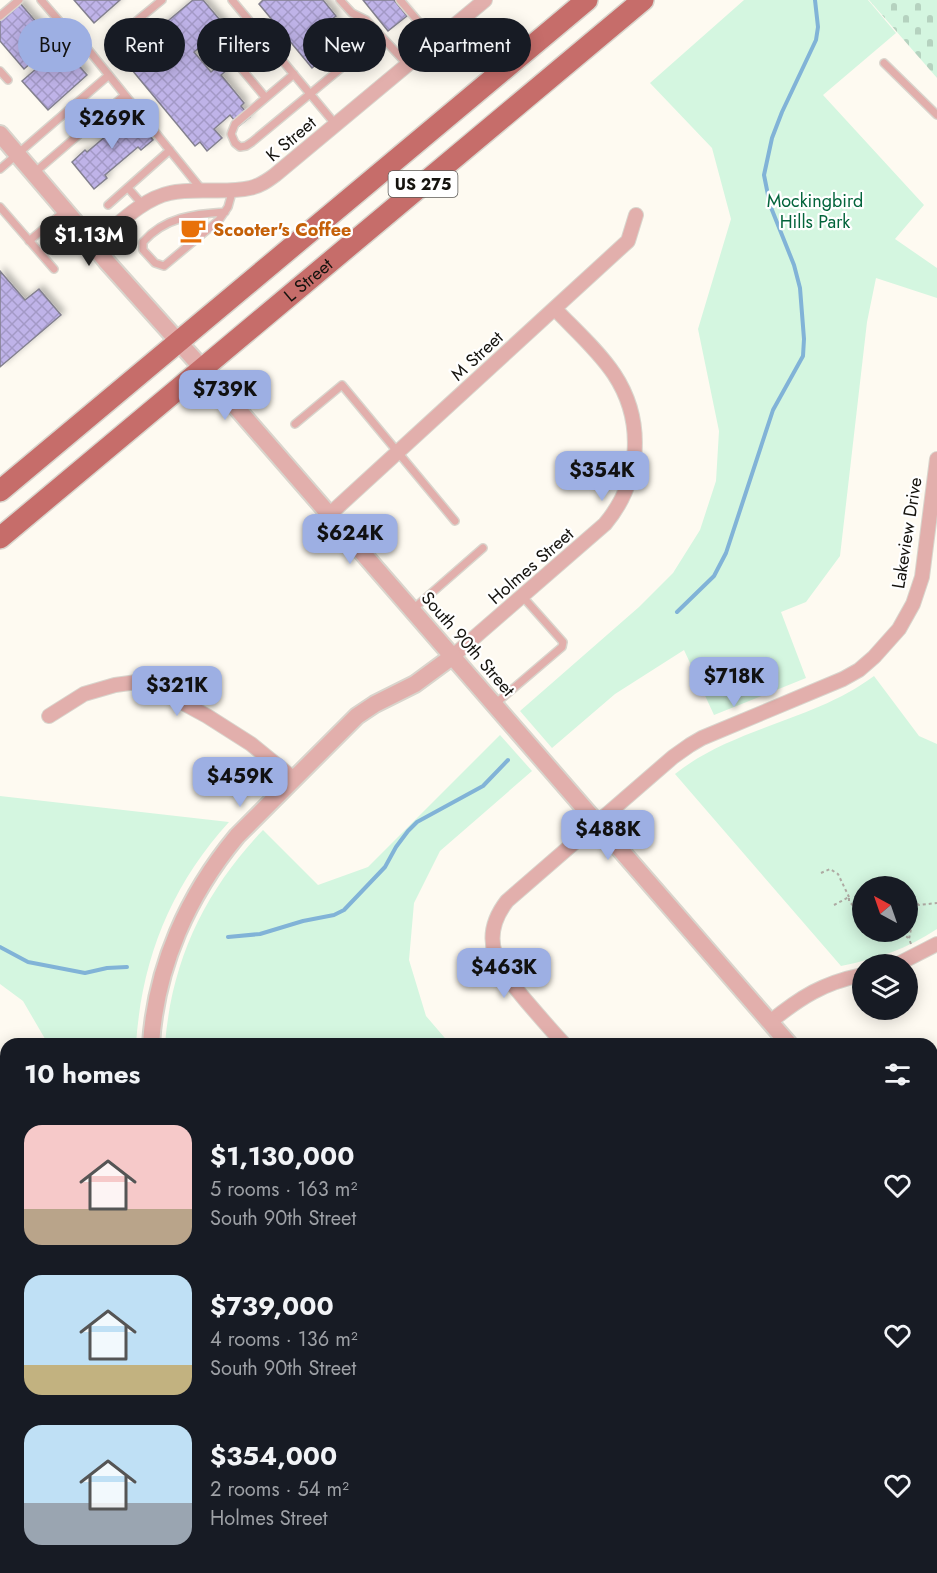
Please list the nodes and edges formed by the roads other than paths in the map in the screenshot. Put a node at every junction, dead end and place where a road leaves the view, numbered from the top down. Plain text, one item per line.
1 (19, 0) edge
2 (41, 0) edge
3 (162, 0) edge
4 (232, 0) edge
5 (340, 0) edge
6 (400, 0) edge
7 (485, 0) edge
8 (587, 0) edge
9 (643, 0) edge
10 (0, 16) edge
11 (57, 18) edge
12 (140, 18) edge
13 (246, 18) edge
14 (362, 18) edge
15 (415, 18) edge
16 (463, 18) edge
17 (386, 42) edge
18 (92, 54) edge
19 (398, 55) edge
20 (884, 63) dead end
21 (291, 70) edge
22 (0, 71) edge
23 (244, 72) edge
24 (337, 72) edge
25 (399, 72) edge
26 (294, 74) junction
27 (109, 75) junction
28 (8, 80) dead end
29 (310, 94) junction
30 (124, 95) junction
31 (265, 97) junction
32 (937, 115) edge
33 (336, 124) junction
34 (0, 134) edge
35 (170, 150) junction
36 (18, 154) junction
37 (0, 169) edge
38 (34, 173) junction
39 (128, 188) junction
40 (233, 189) junction
41 (202, 190) junction
42 (108, 205) dead end
43 (143, 205) junction
44 (0, 207) edge
45 (66, 210) junction
46 (225, 212) junction
47 (636, 215) dead end
48 (29, 241) junction
49 (93, 245) junction
50 (54, 269) dead end
51 (555, 309) junction
52 (178, 341) junction
53 (202, 368) junction
54 (295, 424) dead end
55 (398, 453) junction
56 (937, 459) edge
57 (0, 491) edge
58 (329, 515) junction
59 (455, 521) dead end
60 (0, 538) edge
61 (483, 548) dead end
62 (523, 597) junction
63 (412, 610) junction
64 (453, 656) junction
65 (495, 704) junction
66 (49, 716) dead end
67 (294, 779) junction
68 (597, 822) junction
69 (937, 944) edge
70 (918, 955) edge
71 (852, 978) edge
72 (770, 1022) junction
73 (153, 1038) edge
74 (559, 1038) edge
75 (784, 1038) edge

1 - 10 lane
2 - 11 lane
3 - 12 lane
4 - 13 lane
5 - 14 lane
6 - 15 lane
7 - 16 street, K Street
8 - 52 main road, L Street / US 275
9 - 53 main road, L Street / US 275
17 - 19 lane
18 - 27 lane
20 - 32 lane
21 - 26 lane
22 - 28 lane
23 - 31 lane
24 - 29 lane
25 - 33 street, K Street
26 - 29 lane
26 - 31 lane
27 - 30 lane
27 - 36 lane
29 - 31 lane
29 - 33 lane
30 - 35 lane
30 - 38 lane
33 - 40 street, K Street
34 - 36 street, South 90th Street
35 - 39 lane
35 - 41 lane
36 - 37 lane
36 - 38 street, South 90th Street
38 - 45 street, South 90th Street
39 - 42 lane
39 - 43 lane
40 - 41 street, K Street
40 - 46 lane
41 - 43 street, K Street
43 - 49 street, K Street
44 - 48 lane
45 - 48 lane
45 - 49 street, South 90th Street
46 - 46 lane
47 - 51 street, M Street
48 - 50 lane
49 - 52 street, South 90th Street
51 - 55 street, M Street
51 - 62 street, Holmes Street
52 - 53 street, South 90th Street
52 - 57 main road, L Street / US 275
53 - 58 street, South 90th Street
53 - 60 main road, L Street / US 275
54 - 55 lane
55 - 58 street, M Street
55 - 59 lane
56 - 68 street, Lakeview Drive
58 - 63 street, South 90th Street
61 - 63 lane
62 - 64 street, Holmes Street
62 - 65 lane
63 - 64 street, South 90th Street
64 - 65 street, South 90th Street
64 - 67 street
65 - 68 street, South 90th Street
66 - 67 street
67 - 73 street
68 - 72 street, South 90th Street
68 - 74 street, Lakeview Drive
69 - 70 street
71 - 72 street
72 - 75 street, South 90th Street

